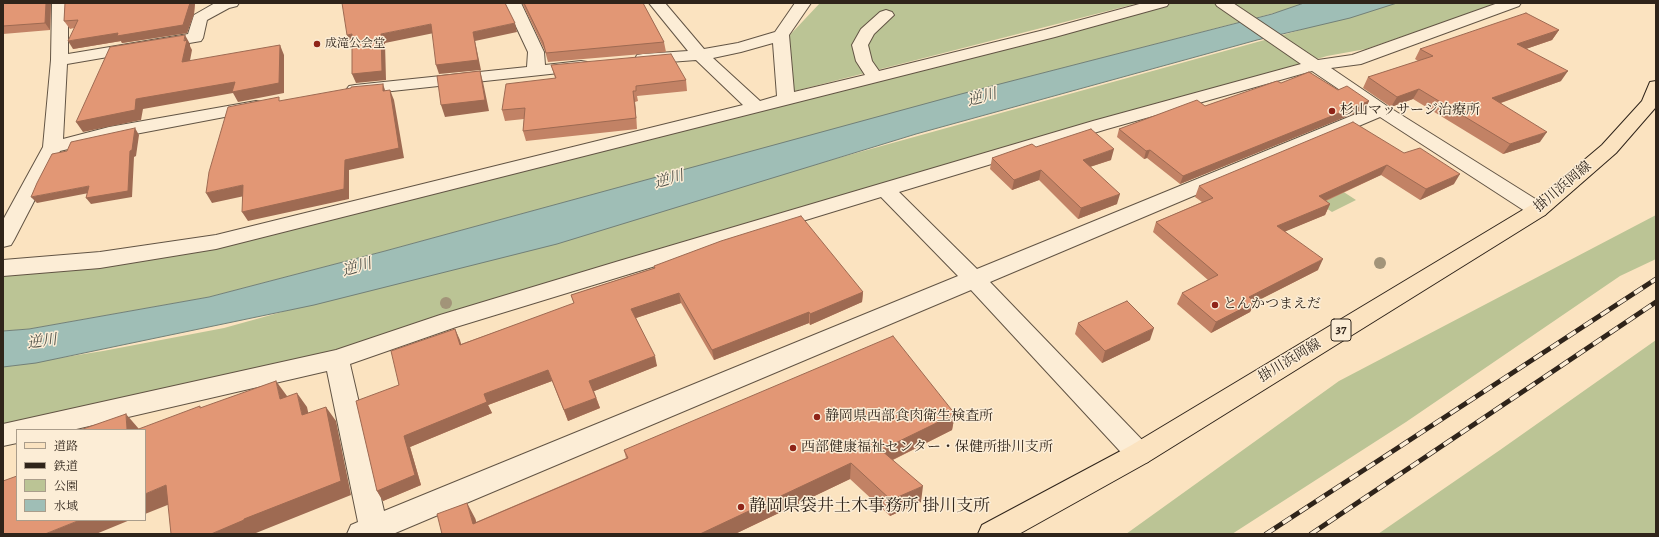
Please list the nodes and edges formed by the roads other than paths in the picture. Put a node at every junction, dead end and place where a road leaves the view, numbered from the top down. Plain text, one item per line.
1 (60, 3) edge
2 (231, 3) edge
3 (513, 3) edge
4 (657, 3) edge
5 (803, 3) edge
6 (1160, 3) edge
7 (1223, 3) edge
8 (1513, 3) edge
9 (886, 15) dead end
10 (781, 35) junction
11 (700, 55) junction
12 (59, 60) junction
13 (626, 61) edge
14 (596, 64) edge
15 (1315, 64) junction
16 (536, 70) junction
17 (875, 77) junction
18 (1656, 86) edge
19 (341, 92) edge
20 (786, 99) junction
21 (272, 103) edge
22 (756, 107) junction
23 (1381, 110) junction
24 (53, 147) junction
25 (886, 190) junction
26 (1538, 210) junction
27 (3, 240) edge
28 (3, 268) edge
29 (975, 280) junction
30 (337, 359) junction
31 (30, 429) edge
32 (16, 432) edge
33 (3, 434) edge
34 (1139, 454) junction
35 (370, 532) edge
36 (992, 534) edge

1 - 12 street
2 - 12 street
3 - 16 street
4 - 11 street
5 - 10 street
6 - 17 street
7 - 15 street
8 - 15 street
9 - 17 street
10 - 11 street
10 - 20 street
11 - 13 street
11 - 22 street
12 - 24 street
14 - 16 street
15 - 23 street
15 - 25 street
16 - 19 street
17 - 20 street
18 - 26 main road, 掛川浜岡線 / 37
20 - 22 street
21 - 24 street
22 - 28 street
23 - 26 street
23 - 29 street
24 - 27 street
25 - 29 street
25 - 30 street
26 - 34 main road, 掛川浜岡線 / 37
29 - 34 street
29 - 35 street
30 - 31 street
30 - 35 street
32 - 33 street
34 - 36 main road, 掛川浜岡線 / 37

